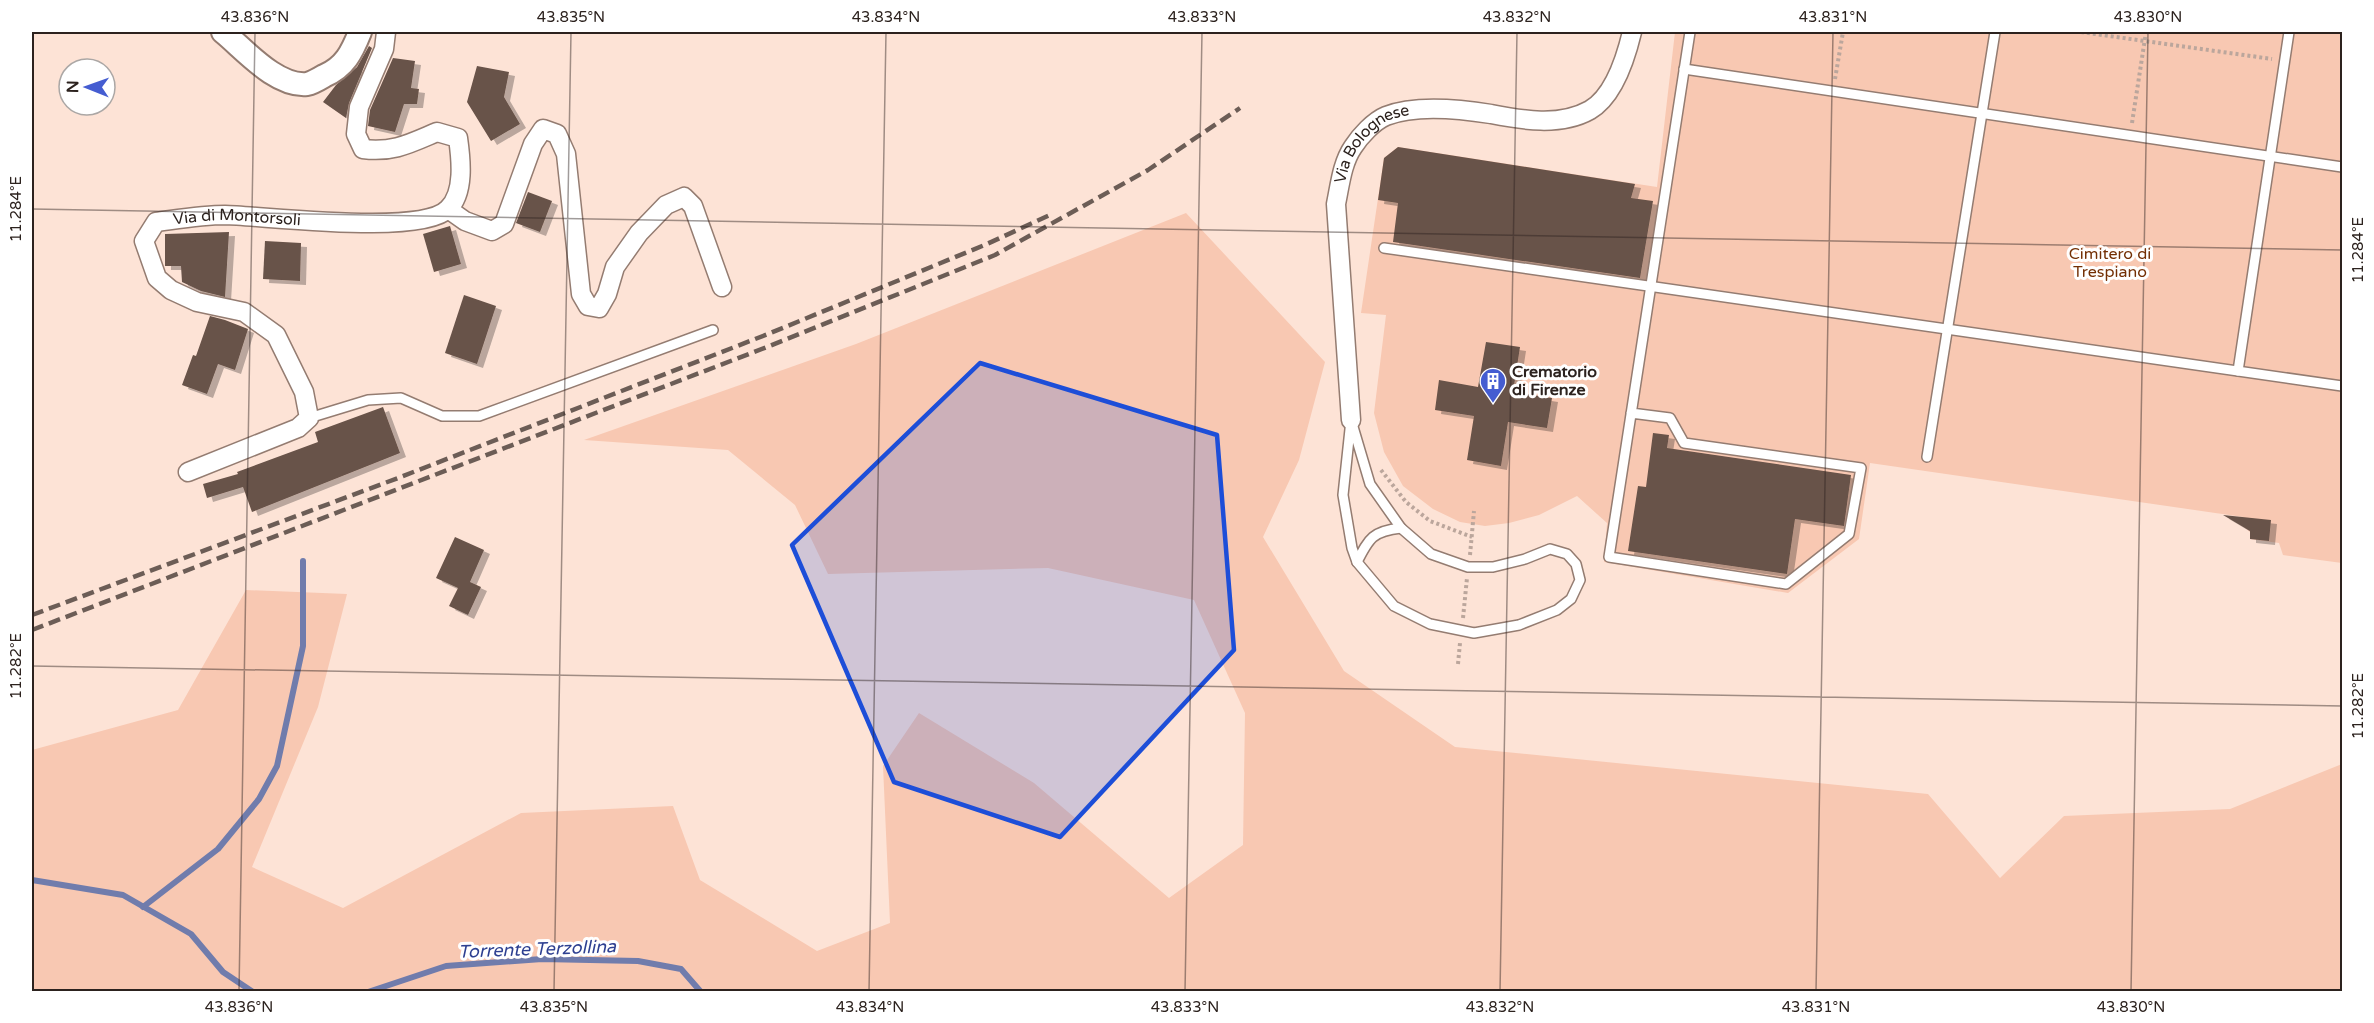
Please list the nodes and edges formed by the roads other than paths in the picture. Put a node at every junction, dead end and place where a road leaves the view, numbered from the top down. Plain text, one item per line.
1 (223, 32) edge
2 (360, 32) edge
3 (386, 32) edge
4 (1632, 32) edge
5 (1690, 32) edge
6 (1995, 32) edge
7 (2289, 32) edge
8 (1684, 69) junction
9 (1982, 114) junction
10 (2270, 156) junction
11 (2343, 167) edge
12 (448, 209) junction
13 (1384, 248) dead end
14 (1651, 286) junction
15 (722, 287) dead end
16 (1948, 329) junction
17 (714, 330) dead end
18 (2238, 371) junction
19 (2343, 386) edge
20 (1631, 413) junction
21 (309, 418) junction
22 (1351, 420) junction
23 (1928, 457) dead end
24 (188, 472) dead end
25 (1401, 528) junction
26 (1358, 562) junction

1 - 2 street
3 - 12 street
4 - 22 street, Via Bolognese
5 - 8 lane
6 - 9 lane
7 - 10 lane
8 - 9 lane
8 - 14 lane
9 - 10 lane
9 - 16 lane
10 - 11 lane
10 - 18 lane
12 - 15 street
12 - 21 street, Via di Montorsoli
13 - 14 lane
14 - 16 lane
14 - 20 lane
16 - 18 lane
16 - 23 lane
17 - 21 lane
18 - 19 lane
20 - 20 lane
21 - 24 street
22 - 25 lane
22 - 26 lane
25 - 26 lane
25 - 26 lane

